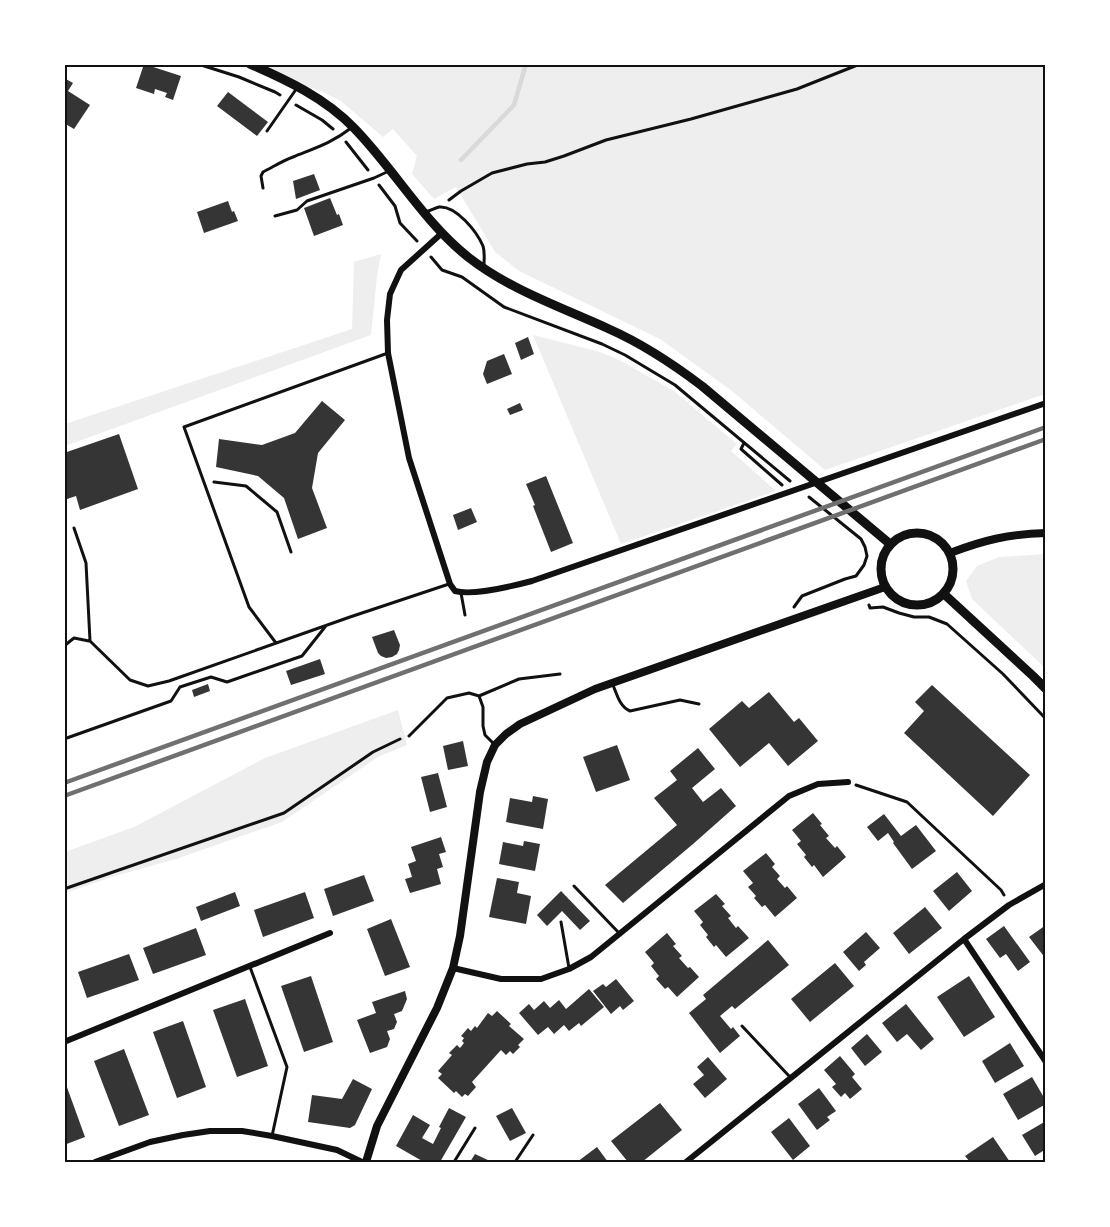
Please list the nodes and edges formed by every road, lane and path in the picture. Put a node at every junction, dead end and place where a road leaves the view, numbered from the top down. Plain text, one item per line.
1 (198, 64) edge
2 (250, 64) edge
3 (860, 64) edge
4 (298, 87) junction
5 (288, 100) junction
6 (353, 127) junction
7 (267, 131) dead end
8 (341, 136) junction
9 (390, 170) junction
10 (374, 178) junction
11 (263, 188) dead end
12 (441, 207) junction
13 (424, 213) junction
14 (275, 216) dead end
15 (441, 233) junction
16 (424, 249) junction
17 (485, 269) junction
18 (388, 353) junction
19 (1046, 403) edge
20 (744, 443) junction
21 (203, 480) junction
22 (798, 487) dead end
23 (790, 492) junction
24 (807, 495) dead end
25 (74, 528) dead end
26 (1046, 533) edge
27 (890, 544) junction
28 (291, 552) dead end
29 (950, 553) junction
30 (450, 584) junction
31 (885, 587) junction
32 (461, 593) junction
33 (944, 594) junction
34 (864, 595) junction
35 (465, 615) dead end
36 (781, 623) junction
37 (327, 626) junction
38 (90, 641) junction
39 (276, 643) junction
40 (64, 646) edge
41 (560, 674) dead end
42 (613, 683) junction
43 (1046, 689) edge
44 (479, 696) junction
45 (699, 704) dead end
46 (1046, 718) edge
47 (409, 736) joint
48 (64, 739) edge
49 (495, 745) junction
50 (848, 782) joint
51 (1046, 884) edge
52 (574, 886) dead end
53 (64, 889) edge
54 (1009, 905) junction
55 (561, 922) dead end
56 (330, 933) dead end
57 (620, 934) junction
58 (964, 939) junction
59 (250, 967) junction
60 (453, 968) junction
61 (569, 969) junction
62 (742, 1026) dead end
63 (64, 1042) edge
64 (1046, 1062) edge
65 (791, 1078) junction
66 (475, 1128) dead end
67 (532, 1135) dead end
68 (272, 1136) junction
69 (95, 1162) edge
70 (364, 1162) edge
71 (454, 1162) edge
72 (515, 1162) edge
73 (686, 1162) edge

1 - 5 path
2 - 4 main road
3 - 12 path
4 - 5 lane
4 - 6 main road
5 - 7 lane
5 - 8 path
6 - 8 lane
6 - 9 main road
8 - 10 path
8 - 11 lane
9 - 10 lane
9 - 13 main road
10 - 14 lane
10 - 16 path
12 - 13 lane
12 - 17 lane
13 - 15 main road
15 - 16 street
15 - 17 main road
16 - 18 street
16 - 20 path
17 - 27 main road
18 - 21 lane
18 - 30 street
19 - 23 street
20 - 22 path
20 - 23 path
21 - 28 path
21 - 39 lane
23 - 32 street
24 - 36 path
25 - 38 lane
26 - 29 street
27 - 29 main road
27 - 31 main road
29 - 33 main road
30 - 32 street
30 - 37 lane
31 - 33 main road
31 - 34 street
32 - 35 lane
33 - 43 main road
34 - 36 street
34 - 46 path
36 - 42 street
37 - 39 lane
37 - 48 lane
38 - 39 lane
38 - 40 lane
41 - 44 lane
42 - 45 lane
42 - 49 street
44 - 47 lane
44 - 49 lane
47 - 53 path
49 - 60 street
50 - 54 path
50 - 57 street
51 - 54 street
52 - 57 lane
54 - 58 street
55 - 61 lane
56 - 59 street
57 - 61 street
58 - 64 street
58 - 65 street
59 - 63 street
59 - 68 lane
60 - 61 street
60 - 70 street
62 - 65 lane
65 - 73 street
66 - 71 lane
67 - 72 lane
68 - 69 street
68 - 70 street

